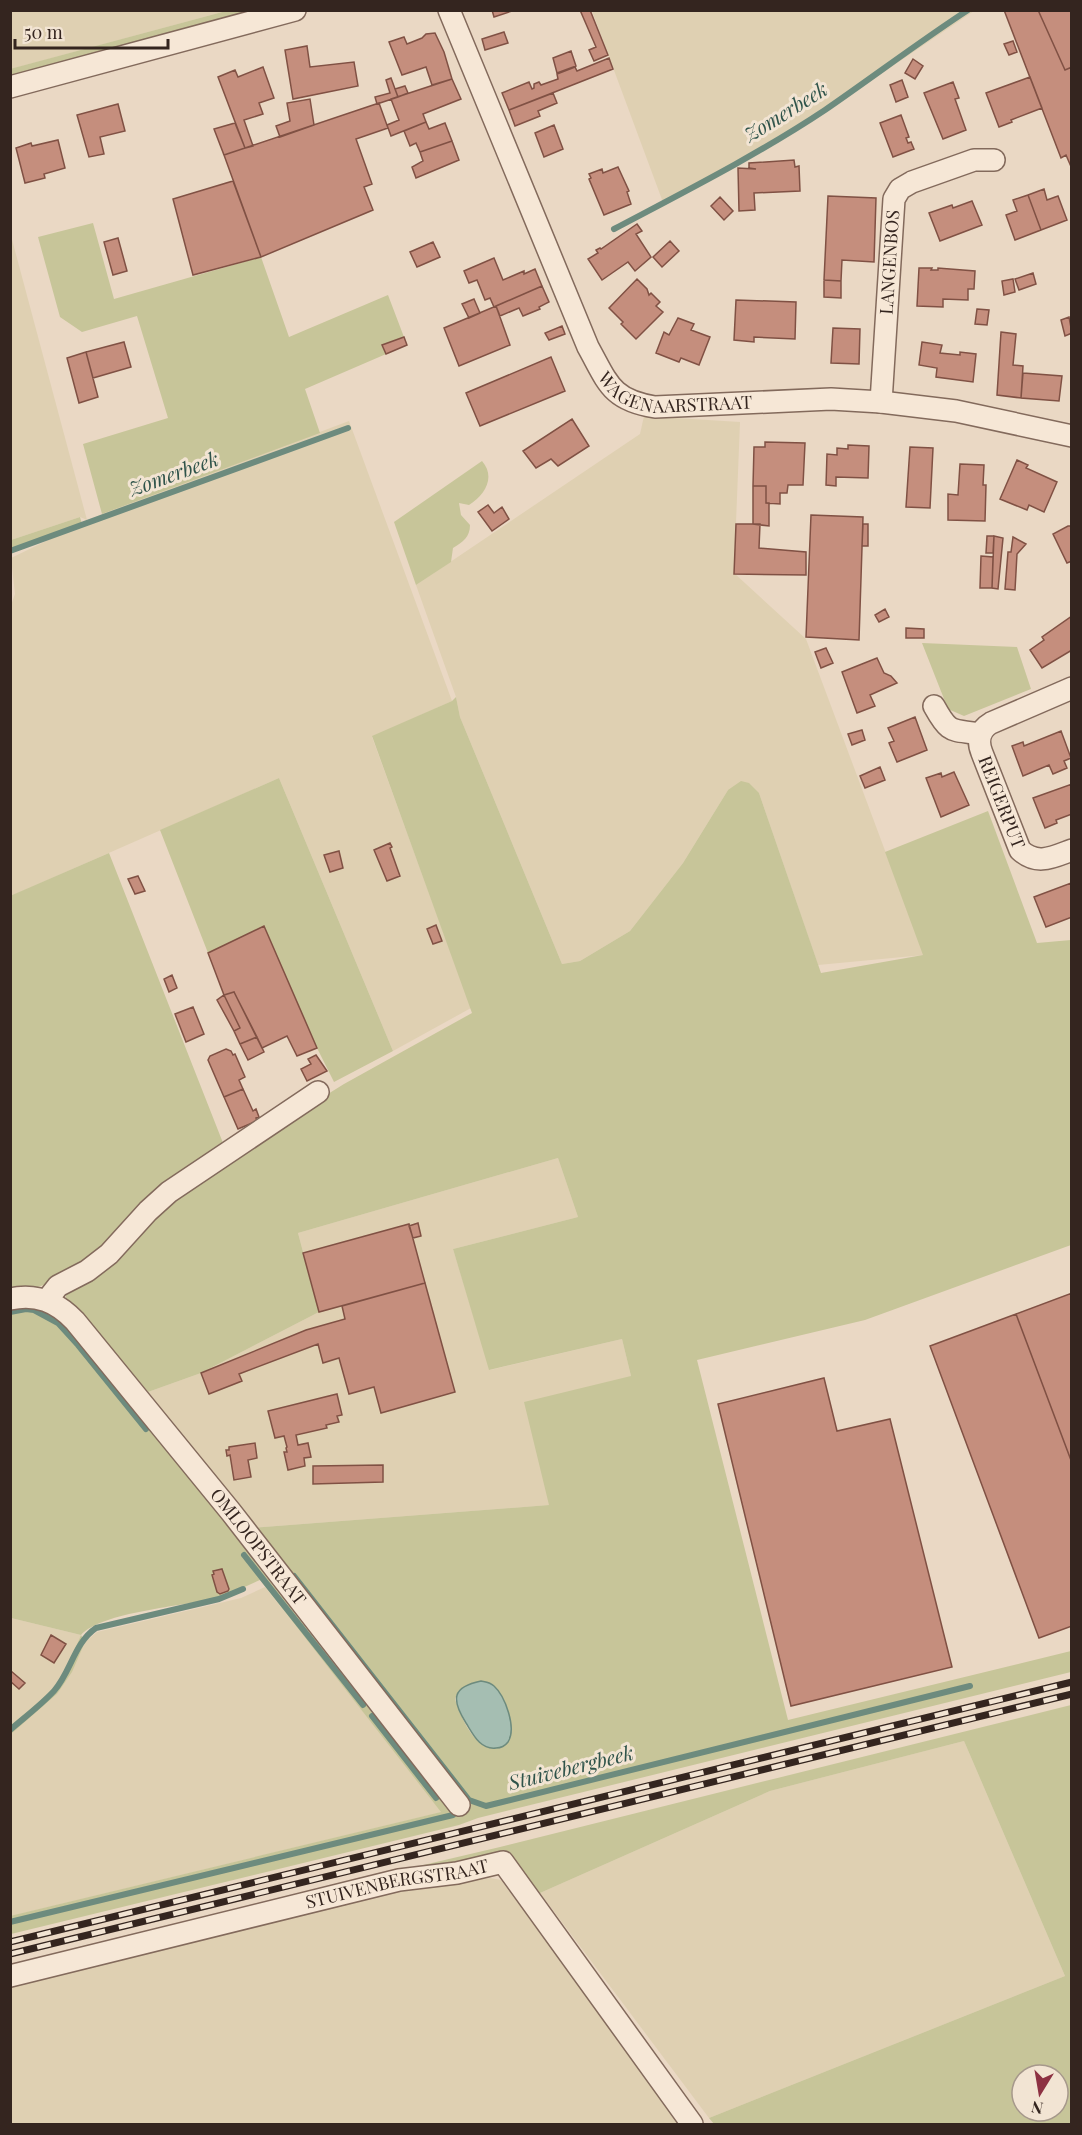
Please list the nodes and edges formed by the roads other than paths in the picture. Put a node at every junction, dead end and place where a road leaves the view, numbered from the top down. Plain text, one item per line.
1 (295, 10) edge
2 (450, 10) edge
3 (10, 87) edge
4 (994, 160) dead end
5 (881, 402) junction
6 (1071, 436) edge
7 (1071, 688) edge
8 (934, 706) dead end
9 (980, 734) junction
10 (1071, 850) edge
11 (318, 1092) dead end
12 (10, 1299) edge
13 (47, 1300) junction
14 (459, 1805) dead end
15 (10, 1976) edge
16 (692, 2124) edge

1 - 3 street
2 - 5 street, WAGENAARSTRAAT
4 - 5 street, LANGENBOS
5 - 6 street, WAGENAARSTRAAT
7 - 9 street, REIGERPUT
8 - 9 street, REIGERPUT
9 - 10 street, REIGERPUT
11 - 13 street
12 - 13 street
13 - 14 street, OMLOOPSTRAAT
15 - 16 street, STUIVENBERGSTRAAT

